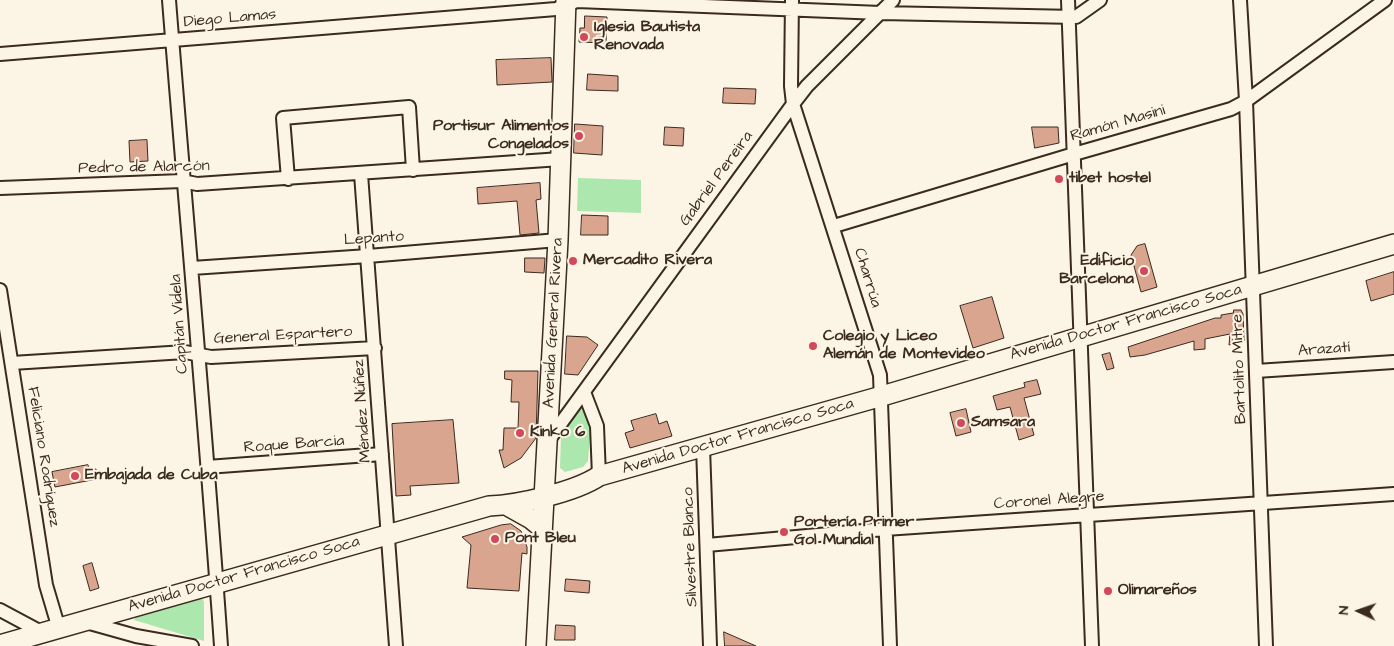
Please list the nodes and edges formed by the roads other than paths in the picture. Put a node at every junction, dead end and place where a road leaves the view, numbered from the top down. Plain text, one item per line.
1 (169, 0) edge
2 (893, 0) edge
3 (1068, 0) edge
4 (1100, 0) edge
5 (1240, 0) edge
6 (1385, 0) edge
7 (566, 3) edge
8 (792, 4) edge
9 (881, 13) junction
10 (1068, 17) junction
11 (172, 40) junction
12 (0, 54) edge
13 (1246, 101) junction
14 (793, 104) junction
15 (1074, 154) junction
16 (561, 159) junction
17 (413, 170) junction
18 (361, 174) junction
19 (288, 179) junction
20 (182, 181) junction
21 (0, 188) edge
22 (834, 226) junction
23 (558, 240) junction
24 (1394, 244) edge
25 (368, 256) junction
26 (192, 268) junction
27 (1253, 286) junction
28 (0, 290) edge
29 (1081, 336) junction
30 (375, 348) junction
31 (198, 354) junction
32 (1394, 362) edge
33 (12, 363) junction
34 (1256, 371) junction
35 (584, 392) junction
36 (882, 396) junction
37 (548, 441) junction
38 (703, 447) junction
39 (382, 454) junction
40 (208, 468) junction
41 (599, 476) junction
42 (544, 490) junction
43 (1394, 494) edge
44 (1261, 503) junction
45 (498, 506) junction
46 (1088, 515) junction
47 (542, 528) junction
48 (885, 529) junction
49 (388, 534) junction
50 (707, 545) junction
51 (216, 582) junction
52 (0, 610) edge
53 (84, 621) junction
54 (51, 631) junction
55 (0, 645) edge
56 (192, 646) edge
57 (221, 646) edge
58 (396, 646) edge
59 (536, 646) edge
60 (710, 646) edge
61 (890, 646) edge
62 (1092, 646) edge
63 (1266, 646) edge

1 - 11 street, Capitán Videla
2 - 9 street, Gabriel Pereira
3 - 10 street
4 - 10 street
5 - 13 street, Bartolito Mitre
6 - 13 street, Ramón Masini
7 - 8 street, Diego Lamas
7 - 11 street, Diego Lamas
7 - 16 street, Avenida General Rivera
8 - 9 street, Diego Lamas
8 - 14 street, Charrúa
9 - 10 street, Diego Lamas
9 - 14 street, Gabriel Pereira
10 - 15 street
11 - 12 street, Diego Lamas
11 - 20 street, Capitán Videla
13 - 15 street, Ramón Masini
13 - 27 street, Bartolito Mitre
14 - 22 street, Charrúa
14 - 35 street, Gabriel Pereira
15 - 22 street, Ramón Masini
15 - 29 street
16 - 17 street, Pedro de Alarcón
16 - 23 street, Avenida General Rivera
17 - 18 street, Pedro de Alarcón
17 - 19 street
18 - 19 street, Pedro de Alarcón
18 - 25 street, Méndez Núñez
19 - 20 street, Pedro de Alarcón
20 - 21 street, Pedro de Alarcón
20 - 26 street, Capitán Videla
22 - 36 street, Charrúa
23 - 25 street, Lepanto
23 - 37 street, Avenida General Rivera
24 - 27 street, Avenida Doctor Francisco Soca
25 - 26 street, Lepanto
25 - 30 street, Méndez Núñez
26 - 31 street, Capitán Videla
27 - 29 street, Avenida Doctor Francisco Soca
27 - 34 street, Bartolito Mitre
28 - 33 street, Feliciano Rodríguez
29 - 36 street, Avenida Doctor Francisco Soca
29 - 46 street
30 - 31 street, General Espartero
30 - 39 street, Méndez Núñez
31 - 33 street, General Espartero
31 - 40 street, Capitán Videla
32 - 34 street, Arazatí
33 - 54 street, Feliciano Rodríguez
34 - 44 street, Bartolito Mitre
35 - 37 street, Gabriel Pereira
35 - 41 street
36 - 38 street, Avenida Doctor Francisco Soca
36 - 48 street, Charrúa
37 - 42 street, Avenida General Rivera
38 - 41 street, Avenida Doctor Francisco Soca
38 - 50 street, Silvestre Blanco
39 - 40 street, Roque Barcia
39 - 49 street, Méndez Núñez
40 - 51 street, Capitán Videla
41 - 42 street, Avenida Doctor Francisco Soca
42 - 45 street, Avenida Doctor Francisco Soca
42 - 47 street, Avenida General Rivera
43 - 44 street, Coronel Alegre
44 - 46 street, Coronel Alegre
44 - 63 street, Bartolito Mitre
45 - 47 street
45 - 49 street, Avenida Doctor Francisco Soca
46 - 48 street, Coronel Alegre
46 - 62 street
47 - 59 street, Avenida General Rivera
48 - 50 street, Coronel Alegre
48 - 61 street, Charrúa
49 - 51 street, Avenida Doctor Francisco Soca
49 - 58 street, Méndez Núñez
50 - 60 street, Silvestre Blanco
51 - 53 street, Avenida Doctor Francisco Soca
51 - 57 street, Capitán Videla
52 - 54 street
53 - 54 street, Avenida Doctor Francisco Soca
53 - 56 street
54 - 55 street, Avenida Doctor Francisco Soca

